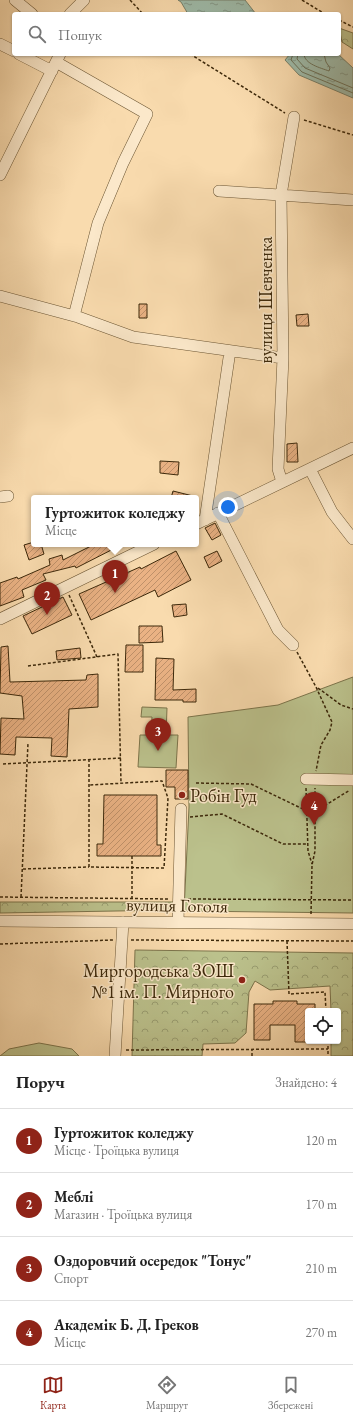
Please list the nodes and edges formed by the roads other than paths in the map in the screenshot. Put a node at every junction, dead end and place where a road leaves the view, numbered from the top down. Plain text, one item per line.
1 (15, 0) edge
2 (84, 0) edge
3 (30, 12) edge
4 (72, 12) edge
5 (0, 44) edge
6 (12, 50) edge
7 (28, 56) edge
8 (56, 62) edge
9 (294, 117) road end
10 (0, 175) edge
11 (219, 191) dead end
12 (281, 195) junction
13 (353, 200) edge
14 (0, 296) edge
15 (74, 316) junction
16 (230, 351) junction
17 (282, 358) junction
18 (353, 448) edge
19 (310, 469) junction
20 (282, 482) junction
21 (218, 513) junction
22 (200, 522) edge
23 (353, 539) edge
24 (148, 547) edge
25 (0, 619) edge
26 (293, 645) road end
27 (310, 779) road end
28 (353, 780) edge
29 (181, 813) road end
30 (0, 921) edge
31 (123, 922) junction
32 (178, 922) junction
33 (353, 924) edge
34 (115, 1056) edge

1 - 3 street
2 - 4 street
5 - 6 street
7 - 8 street
8 - 10 street
8 - 15 street
9 - 12 street, вулиця Шевченка
11 - 12 street
12 - 13 street
12 - 17 street, вулиця Шевченка
14 - 15 street
15 - 16 street
16 - 17 street
16 - 22 street
17 - 20 street, вулиця Шевченка
18 - 19 street
19 - 20 street
19 - 23 street
20 - 21 street
21 - 22 street
21 - 26 street
24 - 25 street
27 - 28 street
29 - 32 street
30 - 31 street, вулиця Гоголя
31 - 32 street, вулиця Гоголя
31 - 34 street
32 - 33 street, вулиця Гоголя

